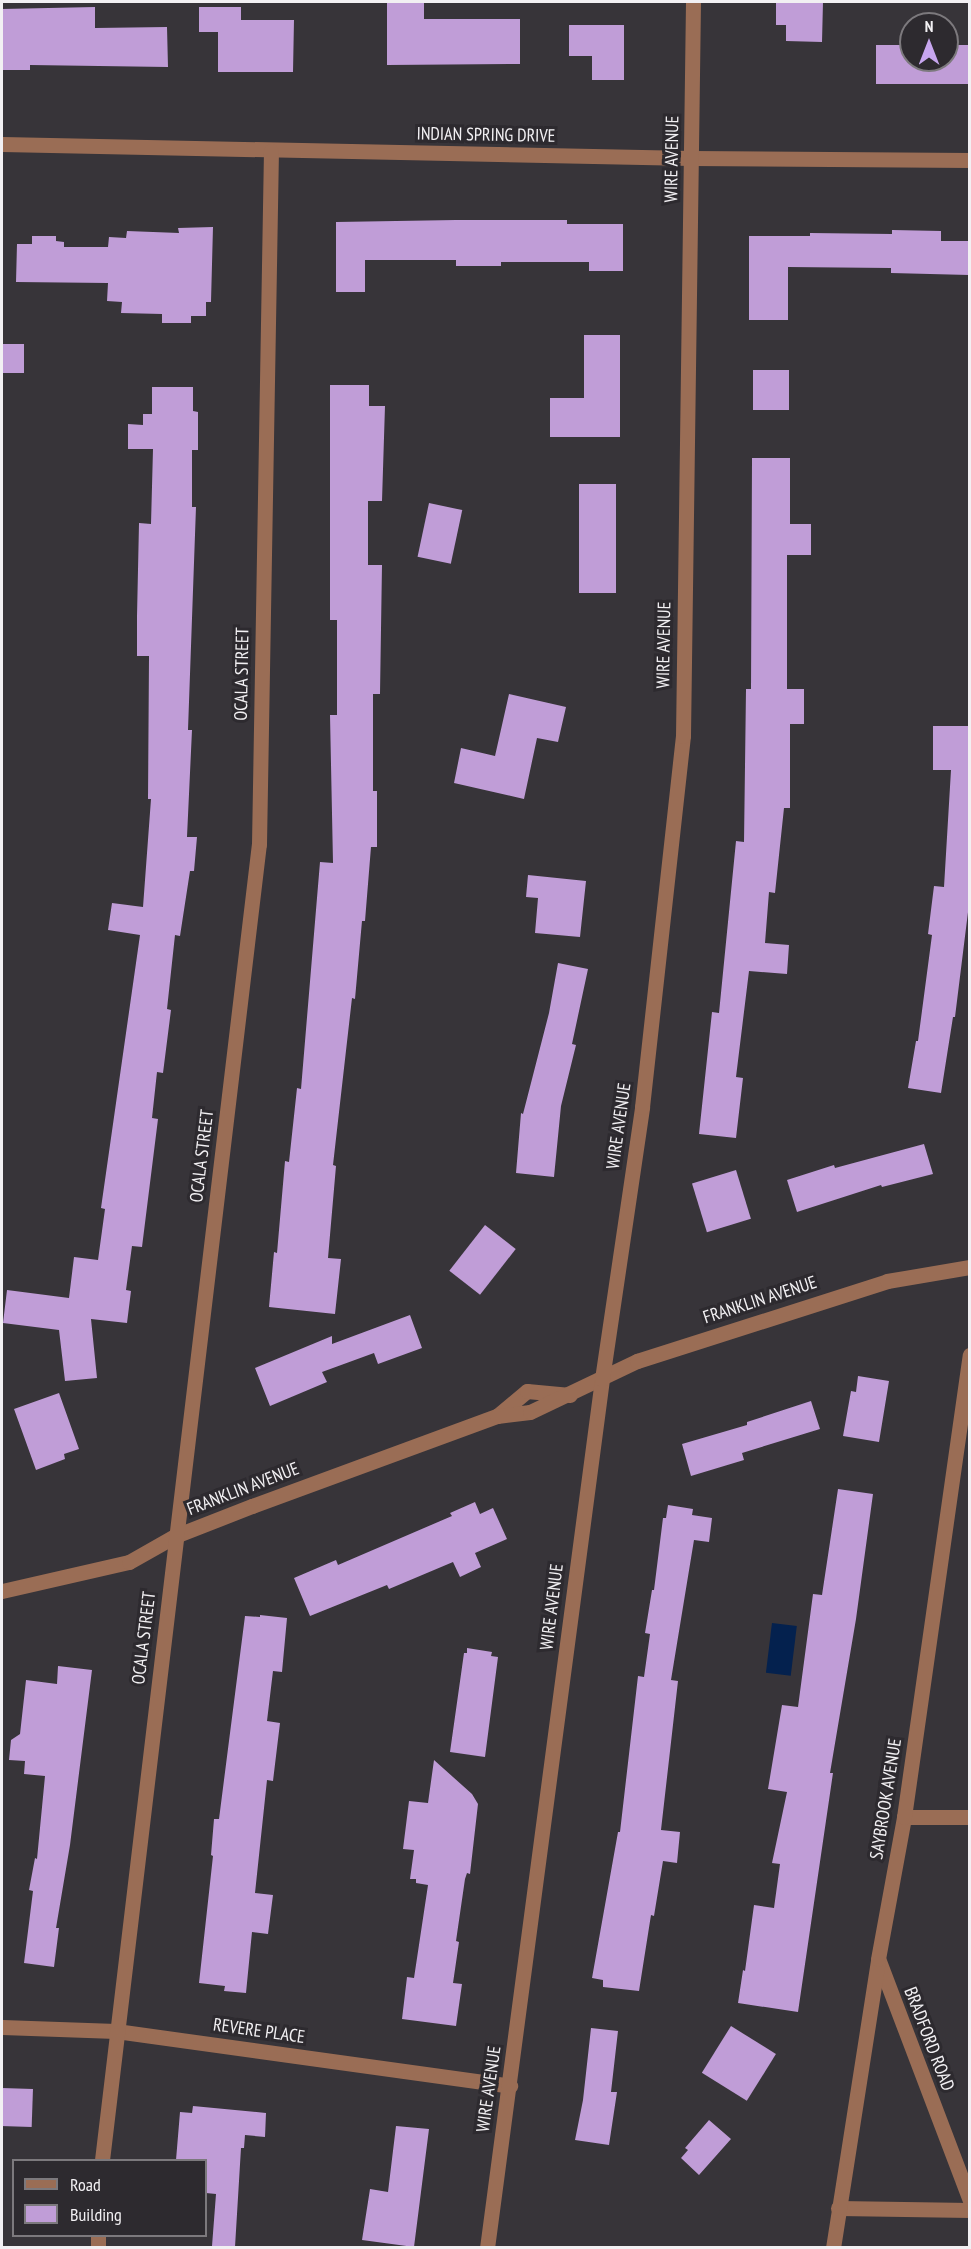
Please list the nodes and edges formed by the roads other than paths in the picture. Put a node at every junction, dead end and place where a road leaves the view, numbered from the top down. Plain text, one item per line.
1 (693, 2) edge
2 (2, 144) edge
3 (271, 151) junction
4 (691, 158) junction
5 (969, 160) edge
6 (969, 1267) edge
7 (969, 1354) edge
8 (602, 1379) junction
9 (570, 1395) junction
10 (497, 1416) junction
11 (176, 1536) junction
12 (2, 1591) edge
13 (904, 1817) junction
14 (969, 1817) edge
15 (878, 1959) junction
16 (2, 2027) edge
17 (116, 2031) junction
18 (510, 2086) junction
19 (102, 2159) edge
20 (969, 2200) edge
21 (838, 2208) junction
22 (969, 2210) edge
23 (487, 2247) edge
24 (832, 2247) edge

1 - 4 street, WIRE AVENUE
2 - 3 street, INDIAN SPRING DRIVE
3 - 4 street, INDIAN SPRING DRIVE
3 - 11 street, OCALA STREET
4 - 5 street, INDIAN SPRING DRIVE
4 - 8 street, WIRE AVENUE
6 - 8 street, FRANKLIN AVENUE
7 - 13 street, SAYBROOK AVENUE
8 - 9 street, FRANKLIN AVENUE
8 - 18 street, WIRE AVENUE
9 - 10 street, FRANKLIN AVENUE
9 - 10 street, FRANKLIN AVENUE
10 - 11 street, FRANKLIN AVENUE
11 - 12 street, FRANKLIN AVENUE
11 - 17 street, OCALA STREET
13 - 14 street
13 - 15 street, SAYBROOK AVENUE
15 - 20 street, BRADFORD ROAD
15 - 21 street, SAYBROOK AVENUE
16 - 17 street, REVERE PLACE
17 - 18 street, REVERE PLACE
17 - 19 street, OCALA STREET
18 - 23 street, WIRE AVENUE
21 - 22 street
21 - 24 street, SAYBROOK AVENUE

